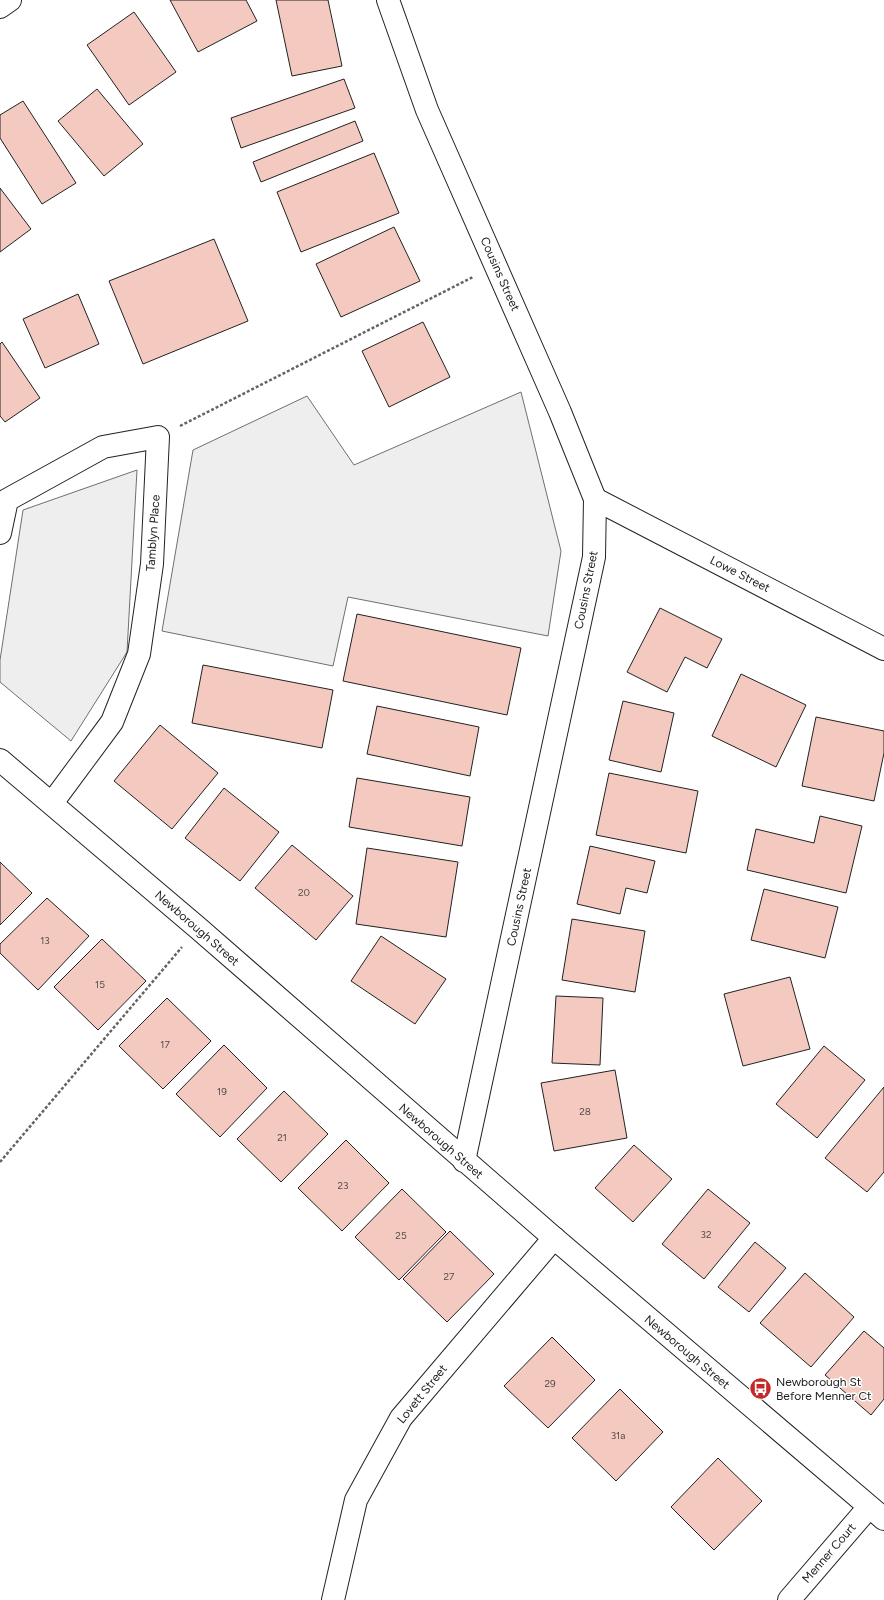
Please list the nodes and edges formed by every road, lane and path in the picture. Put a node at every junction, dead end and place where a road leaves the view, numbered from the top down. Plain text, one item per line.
1 (10, 0) edge
2 (388, 0) edge
3 (0, 7) edge
4 (496, 266) junction
5 (158, 437) junction
6 (595, 499) junction
7 (0, 533) edge
8 (884, 649) edge
9 (0, 760) edge
10 (52, 803) junction
11 (198, 928) junction
12 (464, 1161) junction
13 (0, 1162) edge
14 (554, 1238) junction
15 (877, 1513) edge
16 (333, 1600) edge
17 (789, 1600) edge

1 - 3 street
2 - 4 street, Cousins Street
4 - 5 path
4 - 6 street, Cousins Street
5 - 7 street
5 - 10 street, Tamblyn Place
6 - 8 street, Lowe Street
6 - 12 street, Cousins Street
9 - 10 street, Newborough Street
10 - 11 street, Newborough Street
11 - 12 street, Newborough Street
11 - 13 path
12 - 14 street, Newborough Street
14 - 15 street, Newborough Street
14 - 16 street, Lovett Street
15 - 17 street, Menner Court

